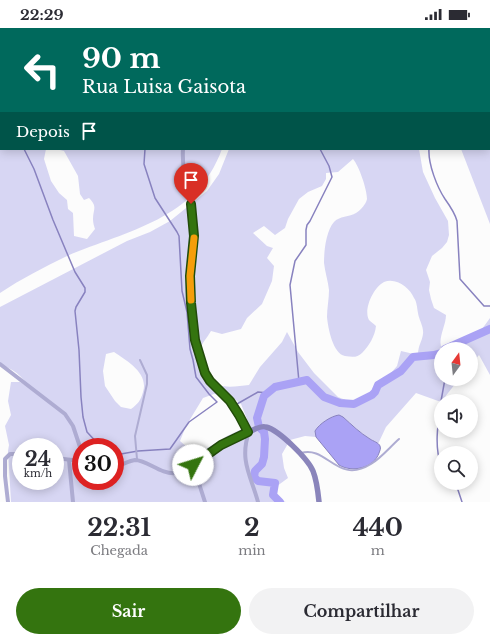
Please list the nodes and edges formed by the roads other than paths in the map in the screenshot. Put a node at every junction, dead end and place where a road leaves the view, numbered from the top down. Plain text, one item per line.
1 (183, 150) edge
2 (140, 360) dead end
3 (0, 364) edge
4 (248, 432) junction
5 (77, 438) edge
6 (399, 439) dead end
7 (300, 453) junction
8 (12, 454) edge
9 (64, 459) edge
10 (69, 460) junction
11 (72, 460) edge
12 (138, 460) junction
13 (124, 463) edge
14 (193, 465) junction
15 (8, 502) edge
16 (73, 502) edge
17 (205, 502) edge
18 (258, 502) edge
19 (319, 502) edge

1 - 4 street
2 - 12 lane
3 - 5 street
4 - 7 street
4 - 14 street
4 - 18 street
6 - 7 lane
7 - 19 street
8 - 15 street
9 - 10 street
10 - 11 street
10 - 16 street
12 - 13 street
12 - 14 street
14 - 17 street

